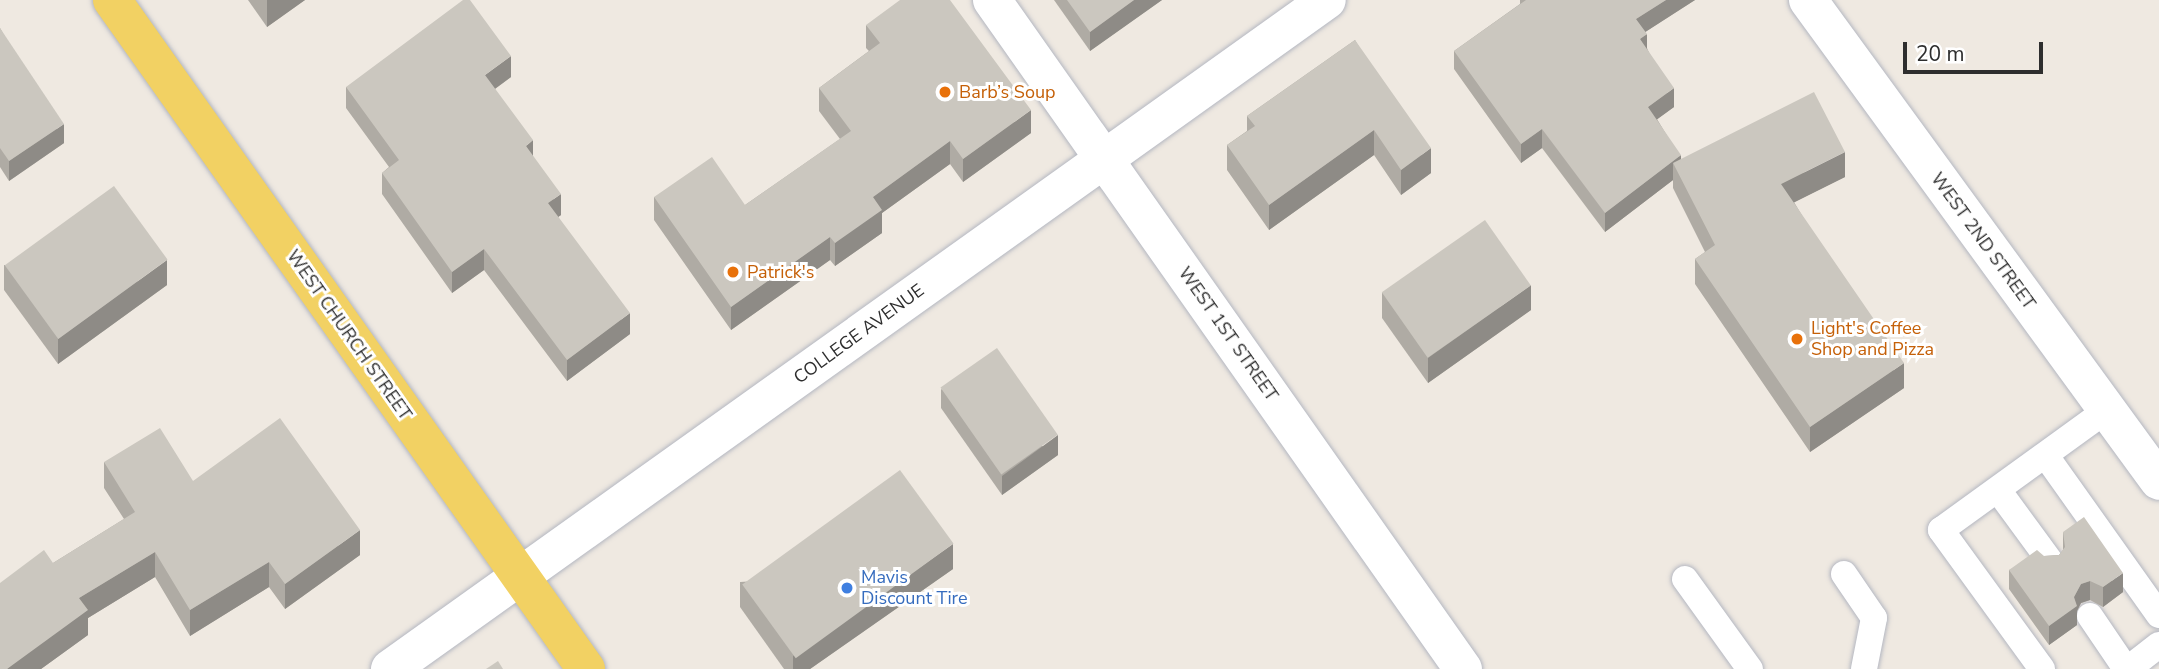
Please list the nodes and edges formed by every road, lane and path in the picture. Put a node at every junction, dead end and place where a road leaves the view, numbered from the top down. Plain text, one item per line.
1 (112, 0) edge
2 (992, 0) edge
3 (1327, 0) edge
4 (1808, 0) edge
5 (1105, 159) junction
6 (2107, 410) junction
7 (2046, 456) junction
8 (2159, 481) edge
9 (1998, 490) junction
10 (2050, 561) edge
11 (1844, 574) dead end
12 (520, 577) junction
13 (1685, 579) dead end
14 (2159, 615) edge
15 (2090, 616) dead end
16 (2159, 645) edge
17 (390, 669) edge
18 (586, 669) edge
19 (1463, 669) edge
20 (1750, 669) edge
21 (1864, 669) edge
22 (2042, 669) edge
23 (2127, 669) edge

1 - 12 main road, WEST CHURCH STREET
2 - 5 street, WEST 1ST STREET
3 - 5 street, COLLEGE AVENUE
4 - 6 street, WEST 2ND STREET
5 - 12 street, COLLEGE AVENUE
5 - 19 street, WEST 1ST STREET
6 - 7 lane
6 - 8 street, WEST 2ND STREET
7 - 9 lane
7 - 14 lane
9 - 10 lane
9 - 22 lane
11 - 21 lane
12 - 17 street, COLLEGE AVENUE
12 - 18 main road, WEST CHURCH STREET
13 - 20 lane
15 - 23 lane
16 - 23 lane

